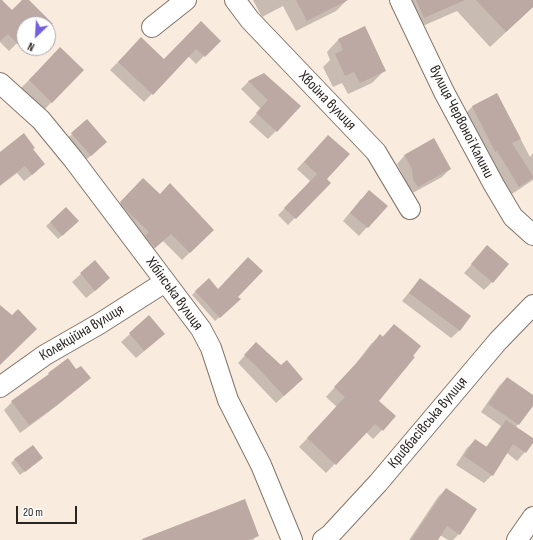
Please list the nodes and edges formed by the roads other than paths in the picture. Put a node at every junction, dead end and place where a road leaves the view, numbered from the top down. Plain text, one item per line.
1 (186, 0) edge
2 (236, 0) edge
3 (400, 0) edge
4 (152, 26) dead end
5 (0, 83) edge
6 (410, 209) dead end
7 (533, 235) edge
8 (165, 282) junction
9 (533, 305) edge
10 (0, 387) edge
11 (533, 516) edge
12 (292, 540) edge
13 (323, 540) edge
14 (517, 540) edge

1 - 4 street
2 - 6 street, Хвойна вулиця
3 - 7 street, вулиця Червоної Калини
5 - 8 street, Хібінська вулиця
8 - 10 street, Колекційна вулиця
8 - 12 street, Хібінська вулиця
9 - 13 street, Кривбасівська вулиця
11 - 14 street

